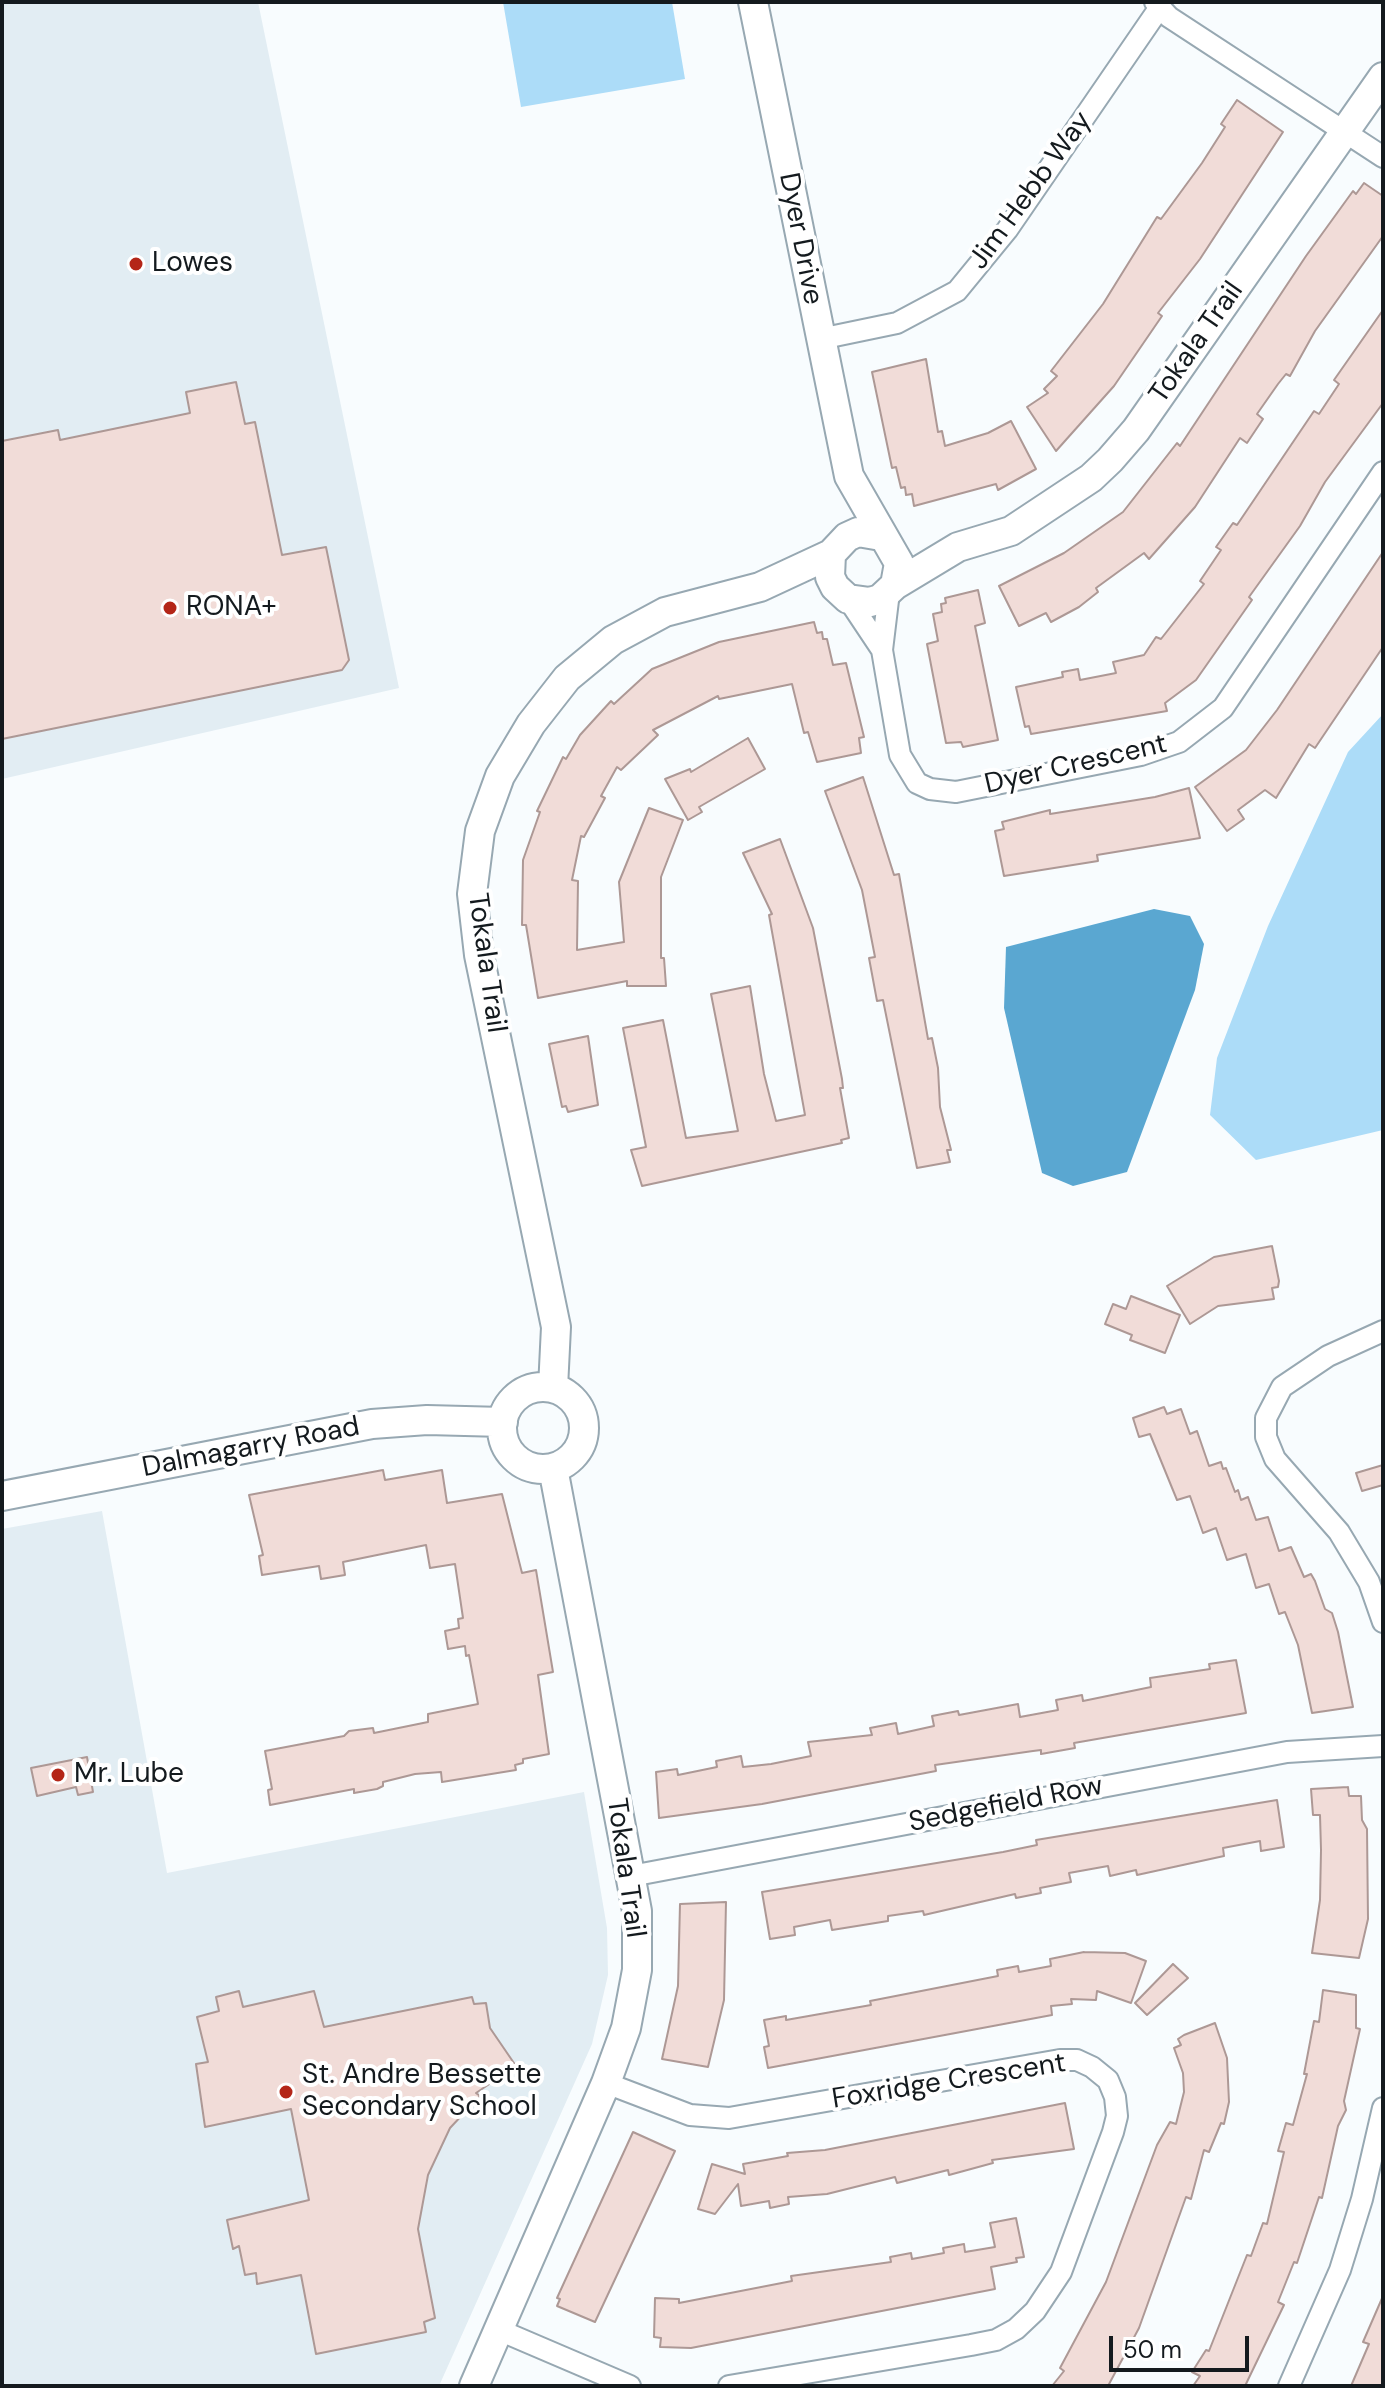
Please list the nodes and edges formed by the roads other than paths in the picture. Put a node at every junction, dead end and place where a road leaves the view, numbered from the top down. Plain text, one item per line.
1 (753, 2) edge
2 (1157, 5) edge
3 (1383, 77) edge
4 (1346, 131) junction
5 (1383, 157) edge
6 (820, 339) junction
7 (1383, 472) edge
8 (849, 476) junction
9 (885, 539) junction
10 (958, 547) junction
11 (834, 549) junction
12 (760, 587) junction
13 (892, 588) junction
14 (842, 593) junction
15 (882, 650) junction
16 (1383, 1331) edge
17 (553, 1388) junction
18 (503, 1422) junction
19 (553, 1468) junction
20 (2, 1496) edge
21 (1383, 1622) edge
22 (1383, 1746) edge
23 (631, 1876) junction
24 (606, 2083) junction
25 (1383, 2108) edge
26 (499, 2330) junction
27 (474, 2386) edge
28 (630, 2386) edge
29 (729, 2386) edge
30 (1289, 2386) edge

1 - 6 street, Dyer Drive
2 - 4 street
2 - 6 street, Jim Hebb Way
3 - 4 street, Tokala Trail
4 - 5 street
4 - 10 street, Tokala Trail
6 - 8 street, Dyer Drive
7 - 15 street, Dyer Crescent
8 - 9 street, Dyer Drive
8 - 11 street, Dyer Drive
9 - 10 street, Tokala Trail
9 - 11 street
9 - 13 street
10 - 13 street, Tokala Trail
11 - 12 street, Tokala Trail
11 - 14 street
12 - 14 street, Tokala Trail
12 - 17 street, Tokala Trail
13 - 14 street
13 - 15 street, Dyer Crescent
14 - 15 street, Dyer Crescent
16 - 21 street
17 - 18 street
17 - 19 street
18 - 19 street
18 - 20 street, Dalmagarry Road
19 - 23 street, Tokala Trail
22 - 23 street, Sedgefield Row
23 - 24 street, Tokala Trail
24 - 26 street, Tokala Trail
24 - 29 street, Foxridge Crescent
25 - 30 street
26 - 27 street, Tokala Trail
26 - 28 street

